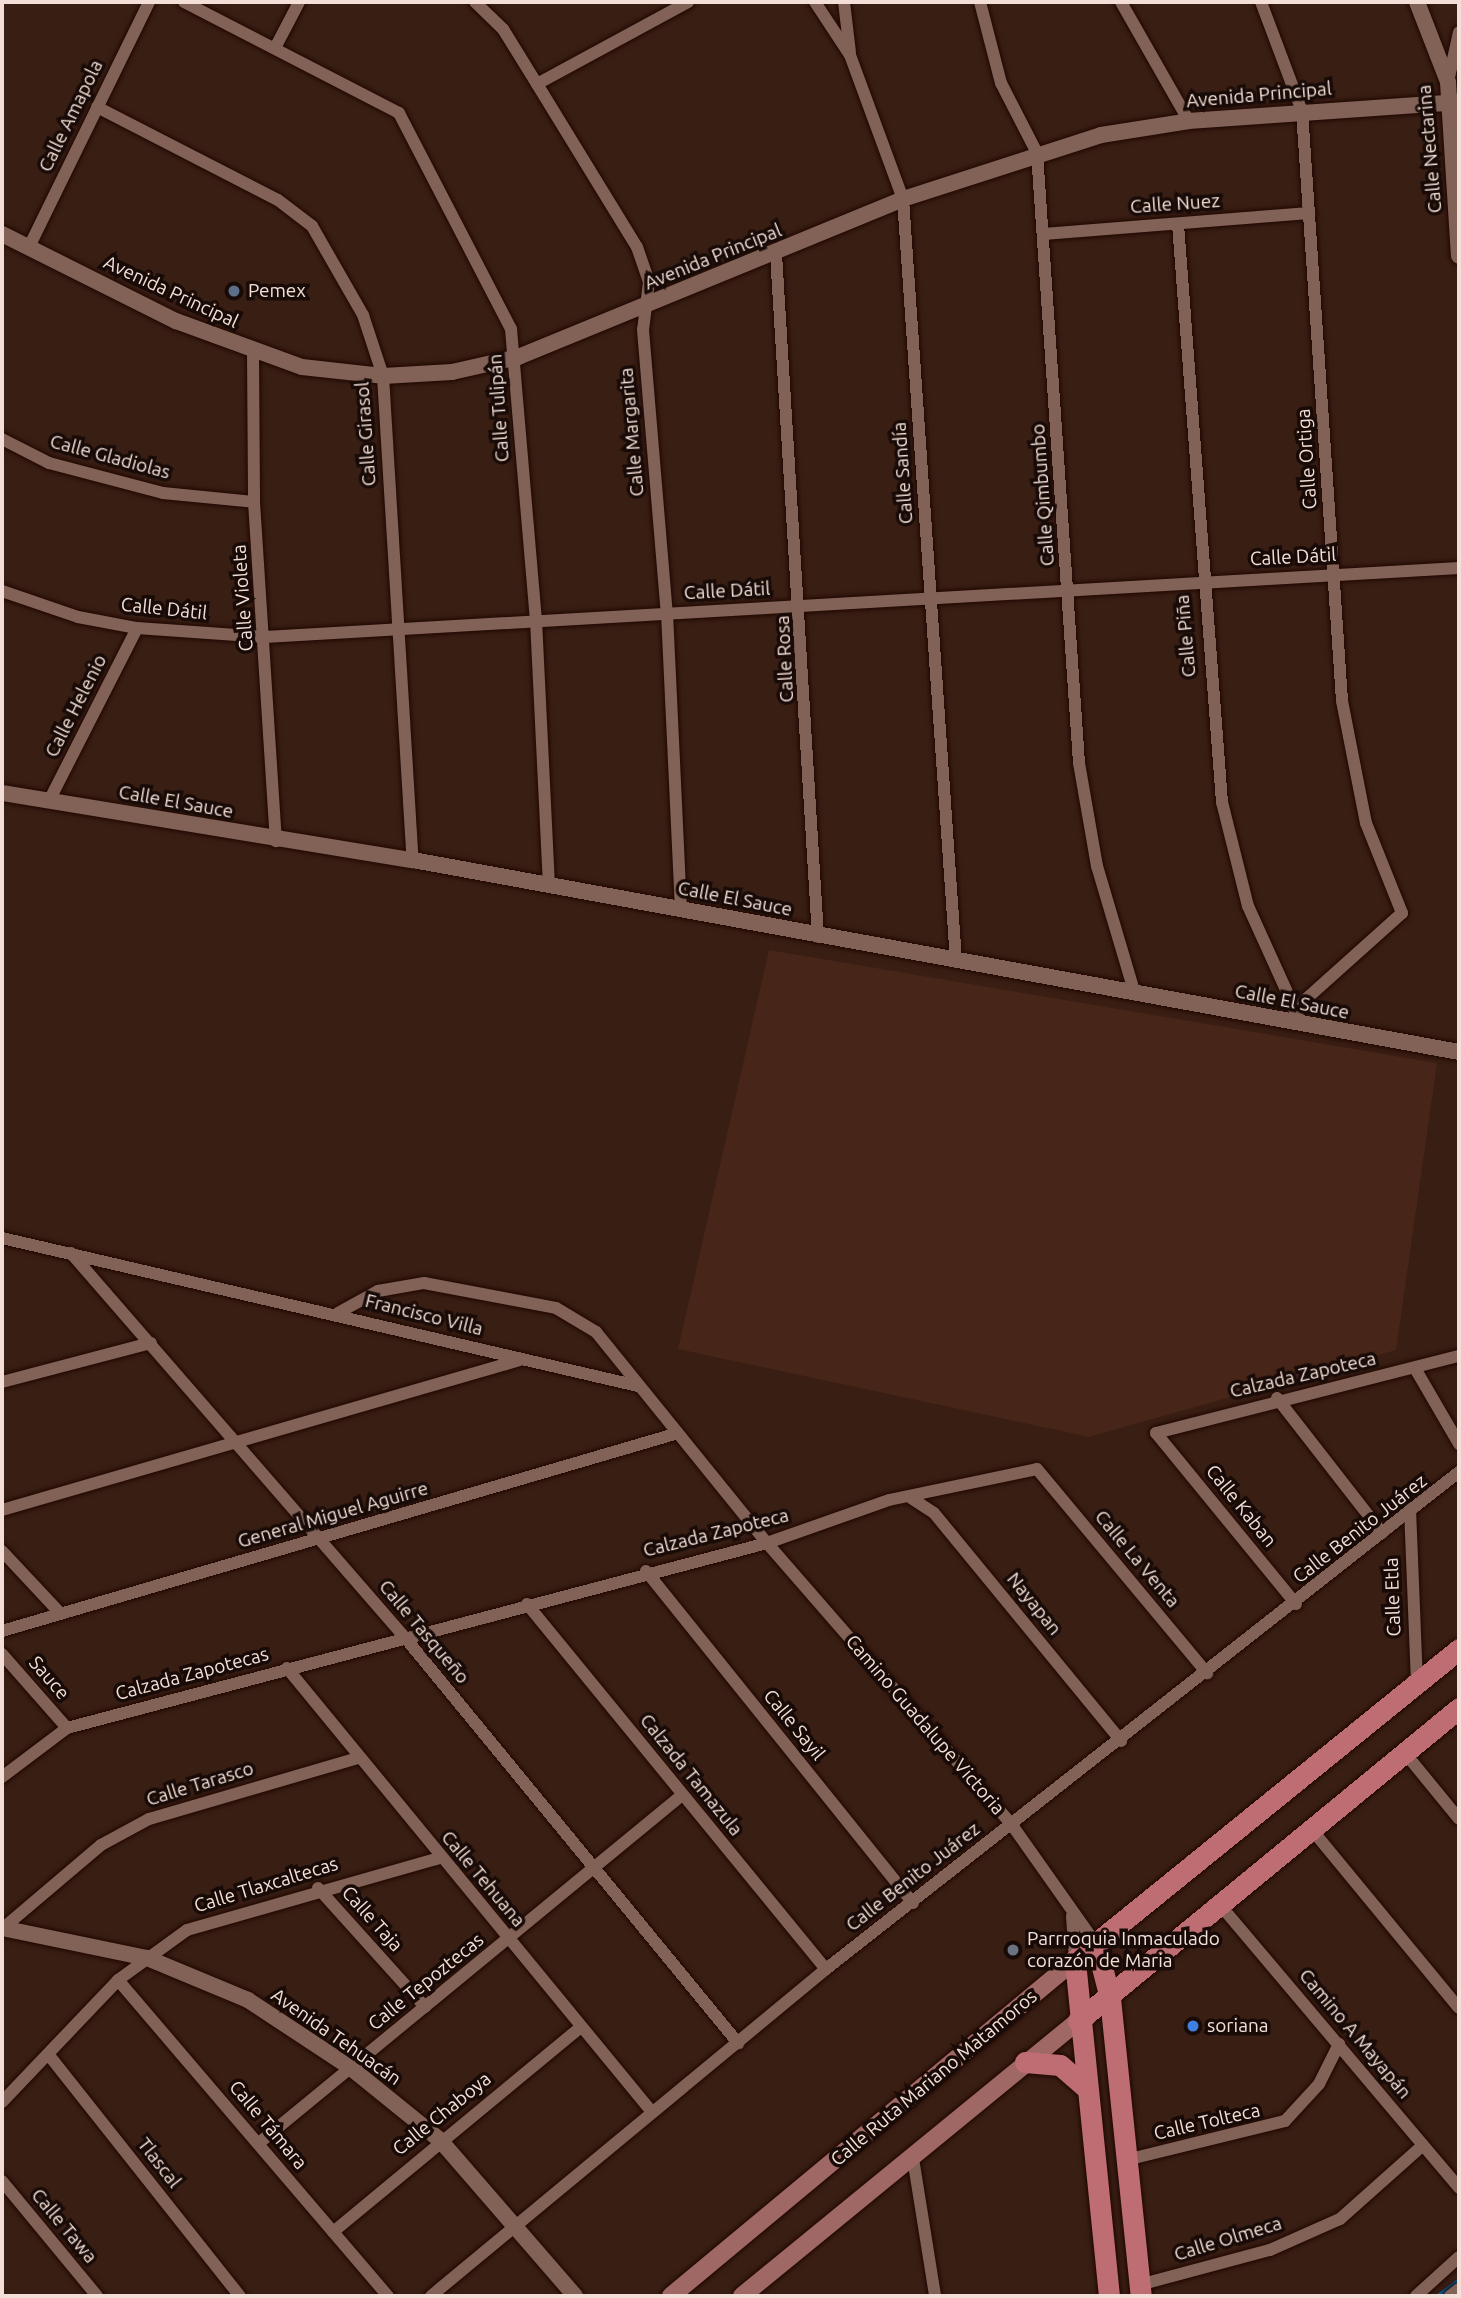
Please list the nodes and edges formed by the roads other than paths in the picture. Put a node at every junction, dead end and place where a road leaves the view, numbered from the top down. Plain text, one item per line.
1 (149, 2) edge
2 (184, 2) edge
3 (299, 2) edge
4 (475, 2) edge
5 (688, 2) edge
6 (815, 2) edge
7 (844, 2) edge
8 (980, 2) edge
9 (1121, 2) edge
10 (1261, 2) edge
11 (1418, 2) edge
12 (1459, 32) edge
13 (275, 48) junction
14 (850, 55) junction
15 (1448, 82) junction
16 (537, 83) junction
17 (1455, 102) edge
18 (97, 107) junction
19 (1303, 111) junction
20 (1189, 121) junction
21 (1037, 153) junction
22 (903, 200) junction
23 (1309, 213) junction
24 (1178, 224) junction
25 (2, 234) edge
26 (1043, 234) junction
27 (29, 247) junction
28 (776, 254) junction
29 (1459, 256) edge
30 (645, 307) junction
31 (253, 352) junction
32 (518, 357) junction
33 (383, 376) junction
34 (2, 439) edge
35 (254, 502) junction
36 (1459, 568) edge
37 (1334, 574) junction
38 (1200, 582) junction
39 (1069, 591) junction
40 (3, 594) edge
41 (932, 599) junction
42 (802, 606) junction
43 (667, 613) junction
44 (536, 620) junction
45 (136, 628) junction
46 (399, 629) junction
47 (265, 636) junction
48 (2, 793) edge
49 (49, 802) junction
50 (276, 841) junction
51 (413, 860) junction
52 (549, 886) junction
53 (681, 909) junction
54 (818, 937) junction
55 (956, 961) junction
56 (1134, 991) junction
57 (1294, 1010) junction
58 (1307, 1029) junction
59 (1459, 1052) edge
60 (2, 1238) edge
61 (71, 1253) junction
62 (338, 1313) junction
63 (151, 1343) junction
64 (1459, 1356) edge
65 (520, 1360) junction
66 (2, 1368) edge
67 (1416, 1370) junction
68 (22, 1375) junction
69 (2, 1382) edge
70 (638, 1386) junction
71 (1277, 1398) junction
72 (1156, 1433) joint
73 (675, 1434) junction
74 (240, 1444) junction
75 (1459, 1444) edge
76 (1037, 1469) joint
77 (1459, 1472) edge
78 (911, 1498) junction
79 (1410, 1509) junction
80 (2, 1510) edge
81 (1382, 1532) junction
82 (322, 1540) junction
83 (767, 1543) junction
84 (2, 1551) edge
85 (646, 1570) junction
86 (527, 1604) junction
87 (1296, 1604) junction
88 (60, 1613) junction
89 (2, 1631) edge
90 (407, 1640) junction
91 (1459, 1649) edge
92 (2, 1654) edge
93 (287, 1668) junction
94 (1208, 1673) junction
95 (1416, 1684) junction
96 (1459, 1709) edge
97 (67, 1728) junction
98 (1121, 1741) junction
99 (1405, 1753) junction
100 (357, 1758) junction
101 (2, 1777) edge
102 (682, 1796) junction
103 (1459, 1819) edge
104 (1012, 1825) junction
105 (1313, 1831) junction
106 (439, 1858) junction
107 (595, 1868) junction
108 (318, 1888) junction
109 (913, 1903) junction
110 (1221, 1906) junction
111 (1072, 1916) junction
112 (2, 1928) edge
113 (508, 1939) junction
114 (1096, 1944) junction
115 (147, 1958) junction
116 (1075, 1961) junction
117 (826, 1969) junction
118 (118, 1980) junction
119 (1110, 1998) junction
120 (425, 2007) junction
121 (1459, 2008) edge
122 (1077, 2021) junction
123 (578, 2029) junction
124 (738, 2043) junction
125 (1339, 2045) junction
126 (48, 2054) junction
127 (1025, 2062) junction
128 (351, 2068) junction
129 (1086, 2088) junction
130 (2, 2102) edge
131 (652, 2112) junction
132 (440, 2140) junction
133 (259, 2143) junction
134 (1423, 2145) junction
135 (913, 2158) junction
136 (1126, 2160) junction
137 (2, 2181) edge
138 (1459, 2188) edge
139 (519, 2227) junction
140 (333, 2232) junction
141 (1459, 2256) edge
142 (1459, 2289) edge
143 (1140, 2290) edge
144 (97, 2296) edge
145 (240, 2296) edge
146 (388, 2296) edge
147 (431, 2296) edge
148 (575, 2296) edge
149 (671, 2296) edge
150 (742, 2296) edge
151 (935, 2296) edge
152 (1109, 2296) edge
153 (1416, 2296) edge
154 (1450, 2296) edge

1 - 18 street, Calle Amapola
2 - 13 street, Calle Tulipán
3 - 13 street
4 - 16 street, Calle Margarita
5 - 16 street
6 - 14 street, Calle Sandía
7 - 14 street
8 - 21 street, Calle Qimbumbo
9 - 20 street
10 - 19 street, Calle Ortiga
11 - 15 street, Calle Nectarina
12 - 15 street
13 - 32 street, Calle Tulipán
14 - 22 street, Calle Sandía
15 - 17 street, Calle Nectarina
16 - 30 street, Calle Margarita
17 - 19 street, Avenida Principal
17 - 29 street, Calle Nectarina
18 - 27 street, Calle Amapola
18 - 33 street, Calle Girasol
19 - 20 street, Avenida Principal
19 - 23 street, Calle Ortiga
20 - 21 street, Avenida Principal
21 - 22 street, Avenida Principal
21 - 26 street, Calle Qimbumbo
22 - 28 street, Avenida Principal
22 - 41 street, Calle Sandía
23 - 24 street, Calle Nuez
23 - 37 street, Calle Ortiga
24 - 26 street, Calle Nuez
24 - 38 street, Calle Piña
25 - 27 street, Avenida Principal
26 - 39 street, Calle Qimbumbo
27 - 31 street, Avenida Principal
28 - 30 street, Avenida Principal
28 - 42 street, Calle Rosa
30 - 32 street, Avenida Principal
30 - 43 street, Calle Margarita
31 - 33 street, Avenida Principal
31 - 35 street, Calle Violeta
32 - 33 street, Avenida Principal
32 - 44 street, Calle Tulipán
33 - 46 street, Calle Girasol
34 - 35 street, Calle Gladiolas
35 - 47 street, Calle Violeta
36 - 37 street, Calle Dátil
37 - 38 street, Calle Dátil
37 - 57 street, Calle Ortiga
38 - 39 street, Calle Dátil
38 - 57 street, Calle Piña
39 - 41 street, Calle Dátil
39 - 56 street, Calle Qimbumbo
40 - 45 street, Calle Dátil
41 - 42 street, Calle Dátil
41 - 55 street, Calle Sandía
42 - 43 street, Calle Dátil
42 - 54 street, Calle Rosa
43 - 44 street, Calle Dátil
43 - 53 street, Calle Margarita
44 - 46 street, Calle Dátil
44 - 52 street, Calle Tulipán
45 - 47 street, Calle Dátil
45 - 49 street, Calle Helenio
46 - 47 street, Calle Dátil
46 - 51 street, Calle Girasol
47 - 50 street, Calle Violeta
48 - 49 street, Calle El Sauce
49 - 50 street, Calle El Sauce
50 - 51 street, Calle El Sauce
51 - 52 street, Calle El Sauce
52 - 53 street, Calle El Sauce
53 - 54 street, Calle El Sauce
54 - 55 street, Calle El Sauce
55 - 56 street, Calle El Sauce
56 - 58 street, Calle El Sauce
57 - 58 street, Calle Piña
58 - 59 street, Calle El Sauce
60 - 61 street, Francisco Villa
61 - 62 street, Francisco Villa
61 - 63 street, Calle Tasqueño
62 - 65 street, Francisco Villa
62 - 70 street
63 - 68 street
63 - 74 street, Calle Tasqueño
64 - 67 street, Calzada Zapoteca
65 - 70 street, Francisco Villa
65 - 74 street
66 - 68 street
67 - 71 street, Calzada Zapoteca
67 - 75 street
68 - 69 street
70 - 73 street
71 - 72 street, Calzada Zapoteca
71 - 81 street
72 - 87 street, Calle Kaban
73 - 82 street, General Miguel Aguirre
73 - 83 street
74 - 80 street
74 - 82 street, Calle Tasqueño
76 - 78 street, Calzada Zapoteca
76 - 94 street, Calle La Venta
77 - 79 street, Calle Benito Juárez
78 - 83 street, Calzada Zapoteca
78 - 98 street, Nayapan
79 - 81 street, Calle Benito Juárez
79 - 95 street, Calle Etla
81 - 87 street, Calle Benito Juárez
82 - 88 street, General Miguel Aguirre
82 - 90 street, Calle Tasqueño
83 - 85 street, Calzada Zapoteca
83 - 104 street, Camino Guadalupe Victoria
84 - 88 street
85 - 86 street, Calzada Zapoteca
85 - 109 street, Calle Sayil
86 - 90 street, Calzada Zapoteca
86 - 102 street, Calzada Tamazula
87 - 94 street, Calle Benito Juárez
88 - 89 street, General Miguel Aguirre
90 - 93 street, Calzada Zapotecas
90 - 107 street, Calle Tasqueño
91 - 95 main road, Calle Ruta Mariano Matamoros
92 - 97 street, Sauce
93 - 97 street, Calzada Zapotecas
93 - 100 street, Calle Tehuana
94 - 98 street, Calle Benito Juárez
95 - 114 main road, Calle Ruta Mariano Matamoros
96 - 99 main road
97 - 101 street, Calzada Zapotecas
98 - 104 street, Calle Benito Juárez
99 - 103 street
99 - 105 main road
100 - 106 street, Calle Tehuana
100 - 112 street, Calle Tarasco
102 - 107 street, Calle Tepoztecas
102 - 117 street, Calzada Tamazula
104 - 109 street, Calle Benito Juárez
104 - 111 street, Camino Guadalupe Victoria
105 - 110 main road
105 - 121 street
106 - 108 street, Calle Tlaxcaltecas
106 - 113 street, Calle Tehuana
107 - 113 street, Calle Tepoztecas
107 - 124 street, Calle Tasqueño
108 - 115 street, Calle Tlaxcaltecas
108 - 120 street, Calle Taja
109 - 117 street, Calle Benito Juárez
110 - 119 main road
110 - 125 street, Camino A Mayapán
111 - 114 street, Camino Guadalupe Victoria
111 - 116 street, Camino Guadalupe Victoria
112 - 115 street, Avenida Tehuacán
113 - 120 street, Calle Tepoztecas
113 - 123 street, Calle Tehuana
114 - 116 main road, Calle Ruta Mariano Matamoros
114 - 119 main road, Camino Guadalupe Victoria
115 - 118 street, Calle Tlaxcaltecas
115 - 128 street, Avenida Tehuacán
116 - 122 main road, Camino Guadalupe Victoria
116 - 149 main road, Calle Ruta Mariano Matamoros
117 - 124 street, Calle Benito Juárez
118 - 126 street, Calle Tlaxcaltecas
118 - 133 street, Calle Támara
119 - 122 main road
119 - 136 main road, Camino Guadalupe Victoria
120 - 128 street, Calle Tepoztecas
122 - 127 main road
122 - 129 main road, Camino Guadalupe Victoria
123 - 131 street, Calle Tehuana
123 - 132 street, Calle Chaboya
124 - 131 street, Calle Benito Juárez
125 - 134 street, Camino A Mayapán
125 - 136 street, Calle Tolteca
126 - 130 street, Calle Tlaxcaltecas
126 - 145 street, Tlascal
127 - 129 main road
127 - 135 main road
128 - 132 street, Avenida Tehuacán
128 - 133 street, Calle Tepoztecas
129 - 152 main road, Camino Guadalupe Victoria
131 - 139 street, Calle Benito Juárez
132 - 139 street, Avenida Tehuacán
132 - 140 street, Calle Chaboya
133 - 140 street, Calle Támara
134 - 138 street, Camino A Mayapán
134 - 143 street, Calle Olmeca
135 - 150 main road
135 - 151 street
136 - 143 main road, Camino Guadalupe Victoria
137 - 144 street, Calle Tawa
139 - 147 street, Calle Benito Juárez
139 - 148 street, Avenida Tehuacán
140 - 146 street, Calle Támara
141 - 153 street
142 - 154 street

